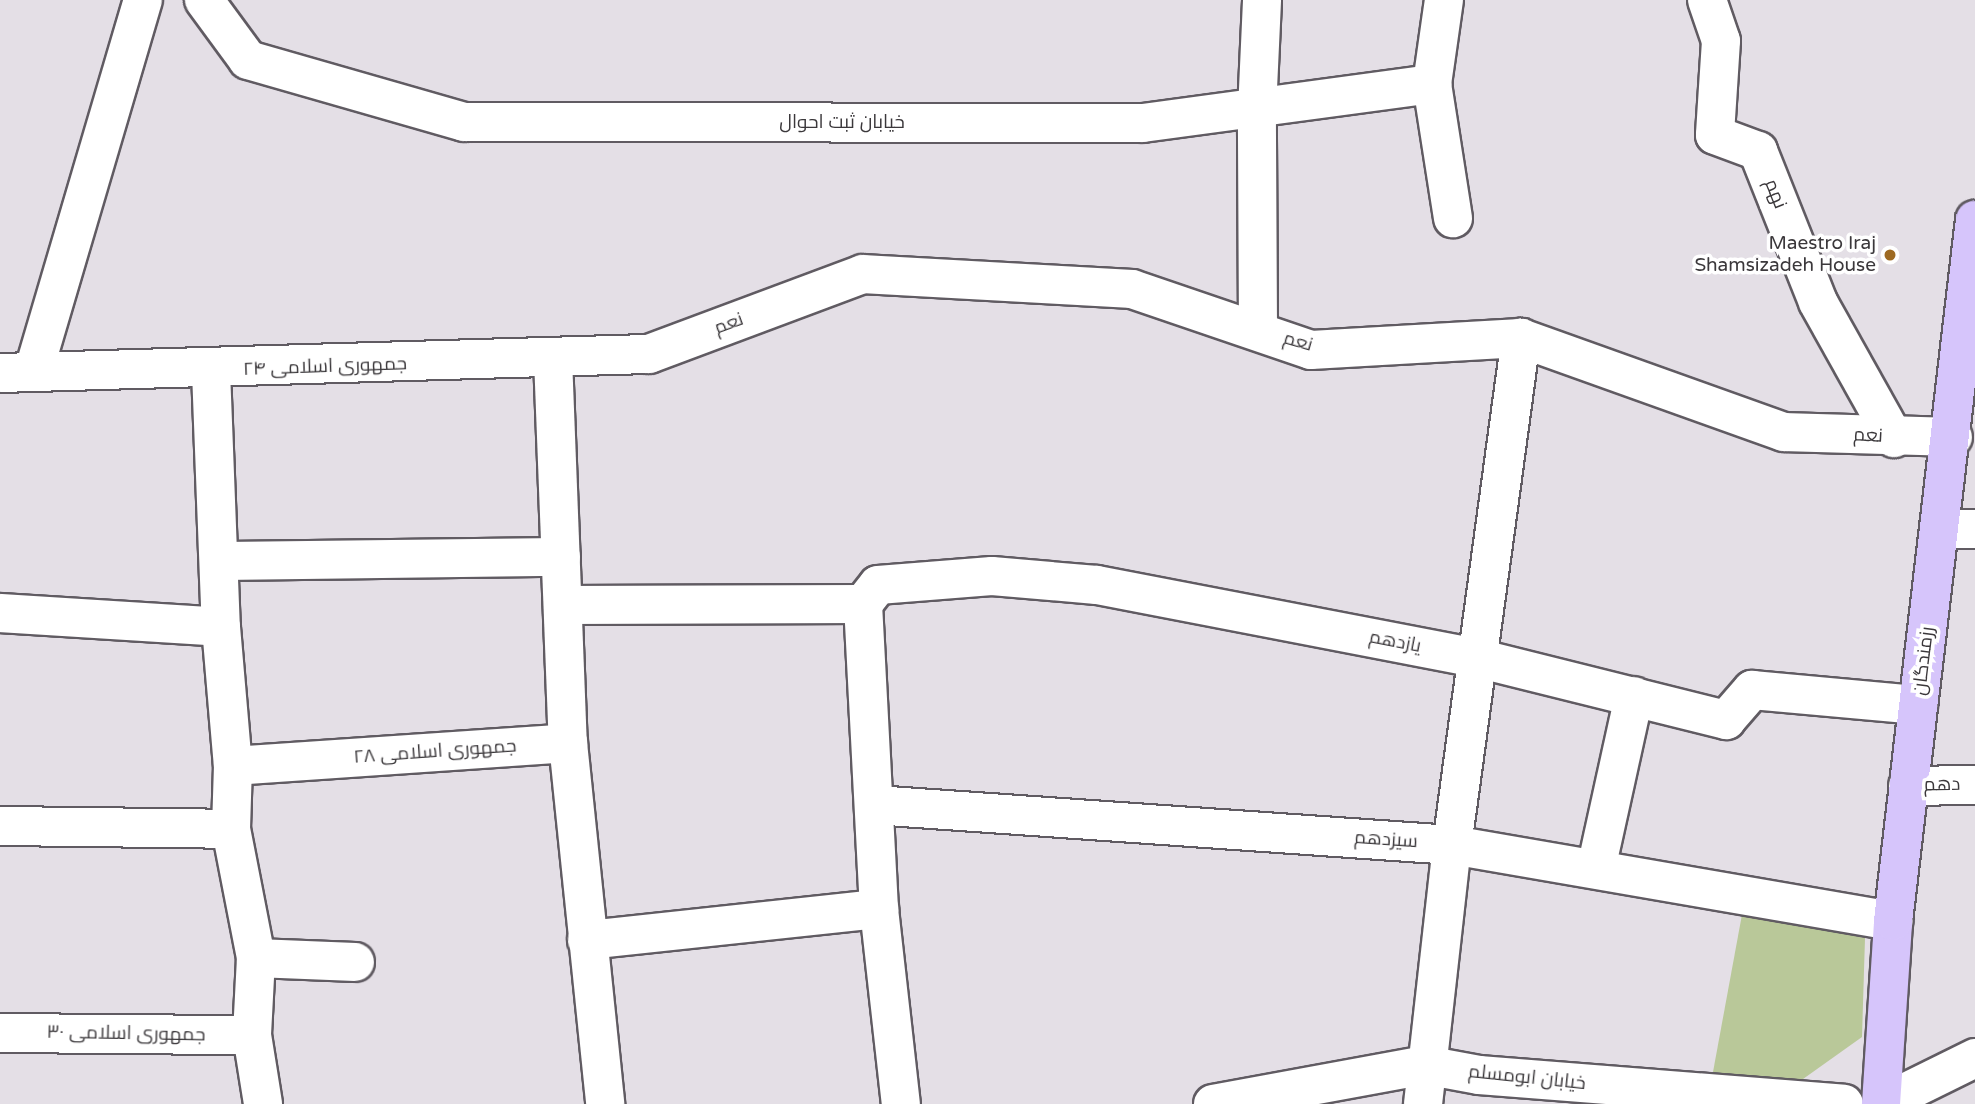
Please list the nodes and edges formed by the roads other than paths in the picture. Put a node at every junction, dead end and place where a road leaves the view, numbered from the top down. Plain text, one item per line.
1 (143, 0) edge
2 (204, 0) edge
3 (1262, 0) edge
4 (1444, 0) edge
5 (1707, 0) edge
6 (1432, 84) junction
7 (1257, 111) junction
8 (1453, 218) dead end
9 (1975, 220) edge
10 (1258, 329) junction
11 (1521, 338) junction
12 (649, 354) joint
13 (553, 358) junction
14 (211, 370) junction
15 (17, 371) edge
16 (1966, 393) edge
17 (1953, 437) junction
18 (1894, 438) junction
19 (1958, 529) edge
20 (561, 557) junction
21 (222, 561) junction
22 (863, 604) junction
23 (563, 605) junction
24 (0, 614) edge
25 (221, 627) junction
26 (1477, 658) junction
27 (1634, 696) junction
28 (1919, 705) junction
29 (568, 743) junction
30 (233, 766) junction
31 (1975, 785) edge
32 (1908, 786) junction
33 (874, 805) junction
34 (0, 826) edge
35 (231, 829) junction
36 (1452, 845) junction
37 (1596, 869) junction
38 (879, 909) junction
39 (1893, 921) junction
40 (587, 940) junction
41 (256, 958) junction
42 (355, 962) dead end
43 (0, 1033) edge
44 (252, 1035) junction
45 (1975, 1058) edge
46 (1425, 1065) junction
47 (1663, 1098) edge
48 (263, 1104) edge
49 (605, 1104) edge
50 (901, 1104) edge
51 (1213, 1104) edge
52 (1423, 1104) edge
53 (1844, 1104) edge
54 (1881, 1104) edge

1 - 15 street
2 - 7 street, خیابان ثبت احوال
3 - 7 street
4 - 6 street
5 - 18 street, نهم
6 - 7 street, خیابان ثبت احوال
6 - 8 street
7 - 10 street
9 - 16 main road, رزمندگان
10 - 11 street, نعم
10 - 12 street, نعم
11 - 18 street, نعم
11 - 26 street
12 - 13 street, جمهوری اسلامی ۲۴
13 - 14 street, جمهوری اسلامی ۲۴
13 - 20 street
14 - 15 street, جمهوری اسلامی ۲۴
14 - 21 street
16 - 17 main road, رزمندگان
17 - 18 street, نعم
17 - 19 main road, رزمندگان
19 - 28 main road, رزمندگان
20 - 21 street
20 - 23 street
21 - 25 street
22 - 23 street
22 - 26 street, یازدهم
22 - 33 street
23 - 29 street
24 - 25 street
25 - 30 street
26 - 27 street, یازدهم
26 - 36 street
27 - 28 street, یازدهم
27 - 37 street
28 - 32 main road, رزمندگان
29 - 30 street, جمهوری اسلامی ۲۸
29 - 40 street
30 - 35 street
31 - 32 street, دهم
32 - 39 main road, رزمندگان
33 - 36 street, سیزدهم
33 - 38 street
34 - 35 street
35 - 41 street
36 - 37 street, سیزدهم
36 - 46 street
37 - 39 street, سیزدهم
38 - 40 street
38 - 50 street
39 - 54 main road, رزمندگان
40 - 49 street
41 - 42 street
41 - 44 street
43 - 44 street, جمهوری اسلامی ۳۰
44 - 48 street
45 - 54 street
46 - 47 street, خیابان ابومسلم
46 - 51 street, خیابان ابومسلم
46 - 52 street
47 - 53 street, خیابان ابومسلم

